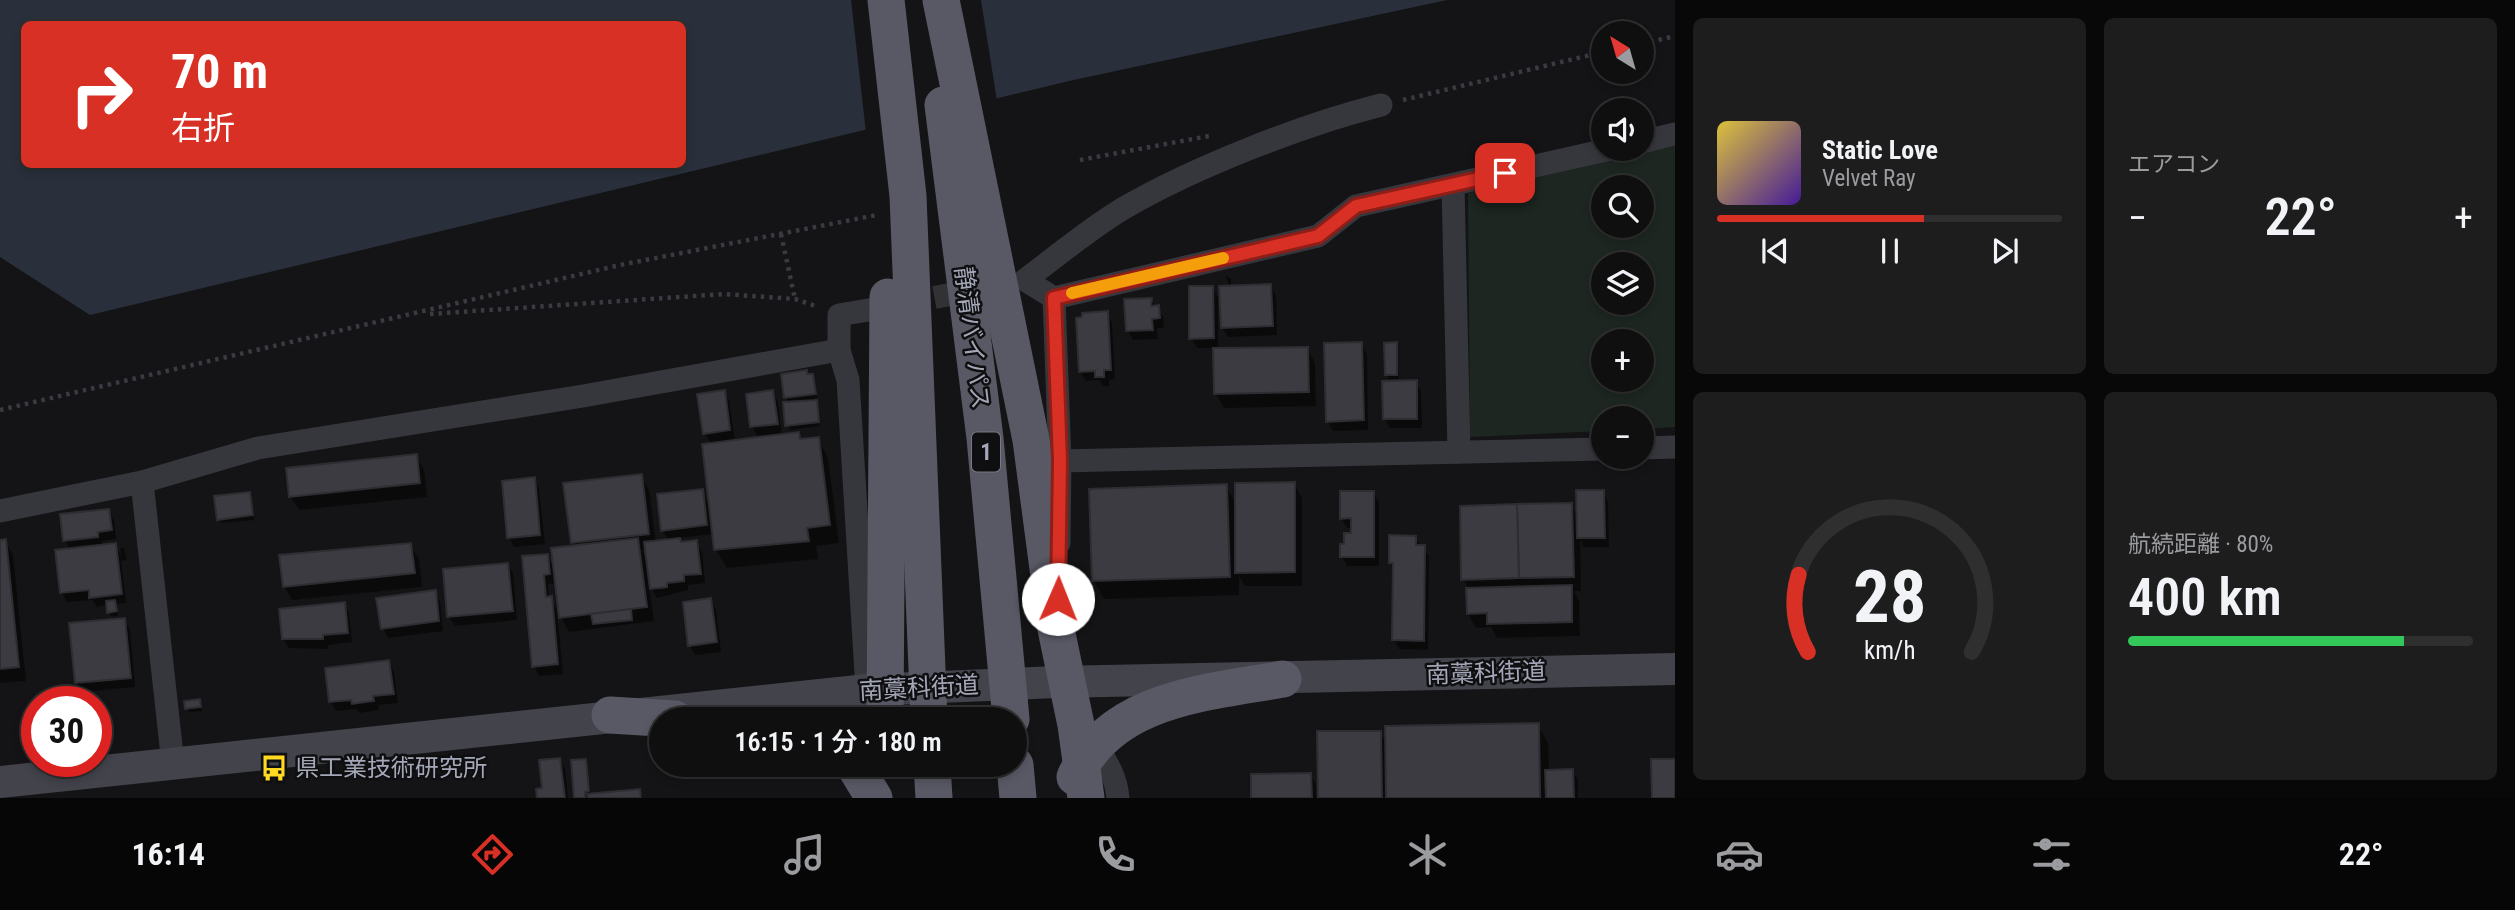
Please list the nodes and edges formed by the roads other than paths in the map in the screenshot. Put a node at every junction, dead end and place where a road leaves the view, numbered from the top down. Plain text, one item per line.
1 (873, 0) edge
2 (886, 0) edge
3 (931, 0) edge
4 (941, 0) edge
5 (1381, 105) dead end
6 (1675, 134) edge
7 (1654, 139) edge
8 (1591, 154) edge
9 (1453, 185) junction
10 (1054, 298) junction
11 (874, 309) tunnel mouth
12 (839, 350) junction
13 (1675, 447) edge
14 (1654, 448) edge
15 (1591, 449) edge
16 (1459, 452) junction
17 (1060, 461) junction
18 (142, 482) junction
19 (0, 511) edge
20 (1675, 669) edge
21 (1283, 679) junction
22 (1057, 682) junction
23 (874, 707) edge
24 (874, 707) edge
25 (894, 707) edge
26 (929, 707) edge
27 (1010, 707) edge
28 (649, 714) edge
29 (610, 715) junction
30 (649, 717) edge
31 (1096, 745) junction
32 (173, 764) junction
33 (862, 777) edge
34 (874, 777) edge
35 (884, 777) edge
36 (933, 777) edge
37 (1016, 777) edge
38 (0, 782) edge
39 (875, 798) edge
40 (883, 798) edge
41 (934, 798) edge
42 (1018, 798) edge
43 (1065, 798) edge
44 (1086, 798) edge
45 (1118, 798) edge

1 - 23 highway
2 - 26 highway
3 - 27 highway, 静清バイパス / 1
4 - 44 highway, 1
5 - 10 street
6 - 7 street
8 - 9 street
9 - 10 street
9 - 16 street
10 - 17 street
11 - 12 street
12 - 18 street
12 - 24 street
13 - 14 street
15 - 16 street
16 - 17 street
17 - 22 street
18 - 19 street
18 - 32 street
20 - 21 main road, 南藁科街道
21 - 22 main road, 南藁科街道
21 - 31 highway
22 - 25 main road, 南藁科街道
22 - 43 highway
28 - 29 main road, 南藁科街道
29 - 30 highway
29 - 32 main road, 南藁科街道
31 - 43 highway
31 - 45 street
32 - 38 main road, 南藁科街道
33 - 39 highway
34 - 39 highway
35 - 40 highway
36 - 41 highway
37 - 42 highway

